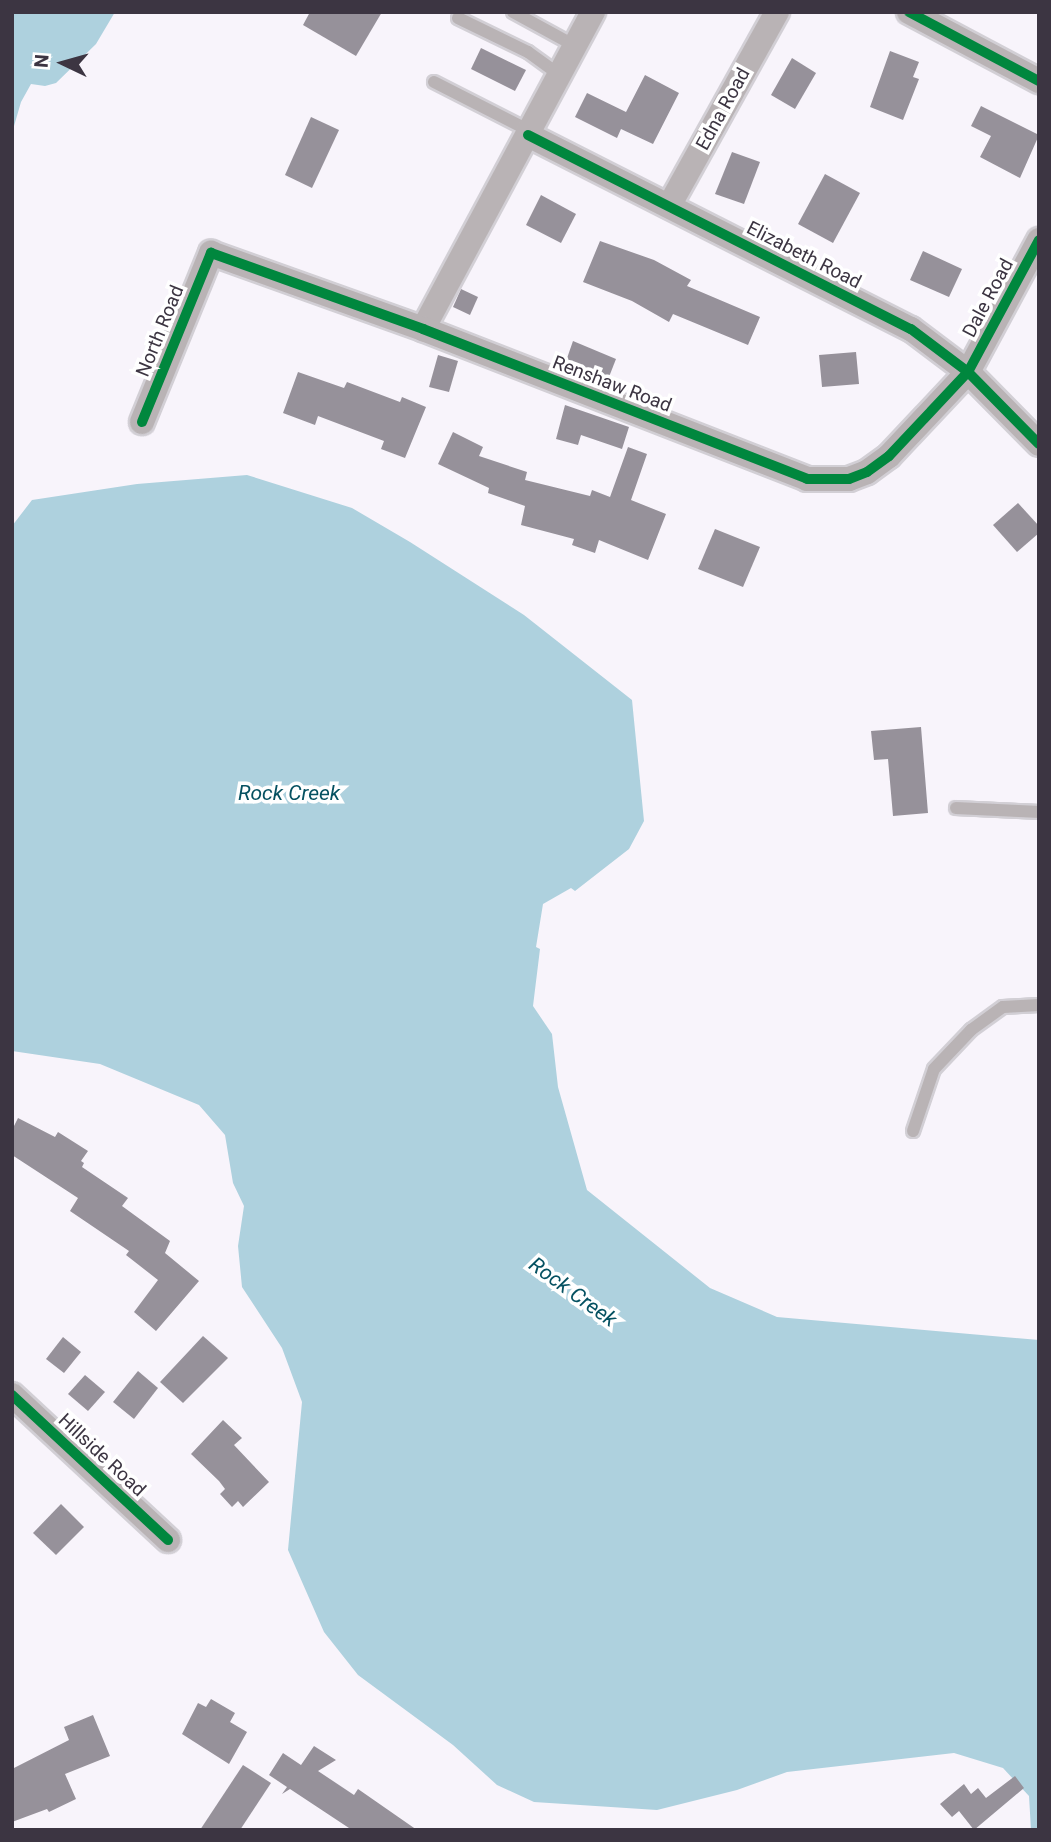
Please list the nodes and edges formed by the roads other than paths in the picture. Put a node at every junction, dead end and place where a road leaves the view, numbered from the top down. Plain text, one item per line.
1 (513, 12) edge
2 (593, 12) edge
3 (777, 12) edge
4 (909, 12) edge
5 (458, 18) dead end
6 (575, 46) junction
7 (559, 75) junction
8 (434, 82) dead end
9 (1039, 82) edge
10 (529, 133) junction
11 (669, 206) junction
12 (1039, 240) edge
13 (211, 253) joint
14 (424, 329) junction
15 (968, 372) junction
16 (142, 422) dead end
17 (1039, 444) edge
18 (956, 808) dead end
19 (1039, 812) edge
20 (1039, 1004) edge
21 (913, 1131) dead end
22 (12, 1395) edge
23 (168, 1540) dead end

1 - 6 lane
2 - 6 street
3 - 11 street, Edna Road
4 - 9 street
5 - 7 lane
6 - 7 street
7 - 10 street
8 - 10 lane
10 - 11 street, Elizabeth Road
10 - 14 street
11 - 15 street, Elizabeth Road
12 - 15 street, Dale Road
13 - 14 street, Renshaw Road
13 - 16 street, North Road
14 - 15 street, Renshaw Road
15 - 17 street, Elizabeth Road
18 - 19 lane
20 - 21 lane
22 - 23 street, Hillside Road

